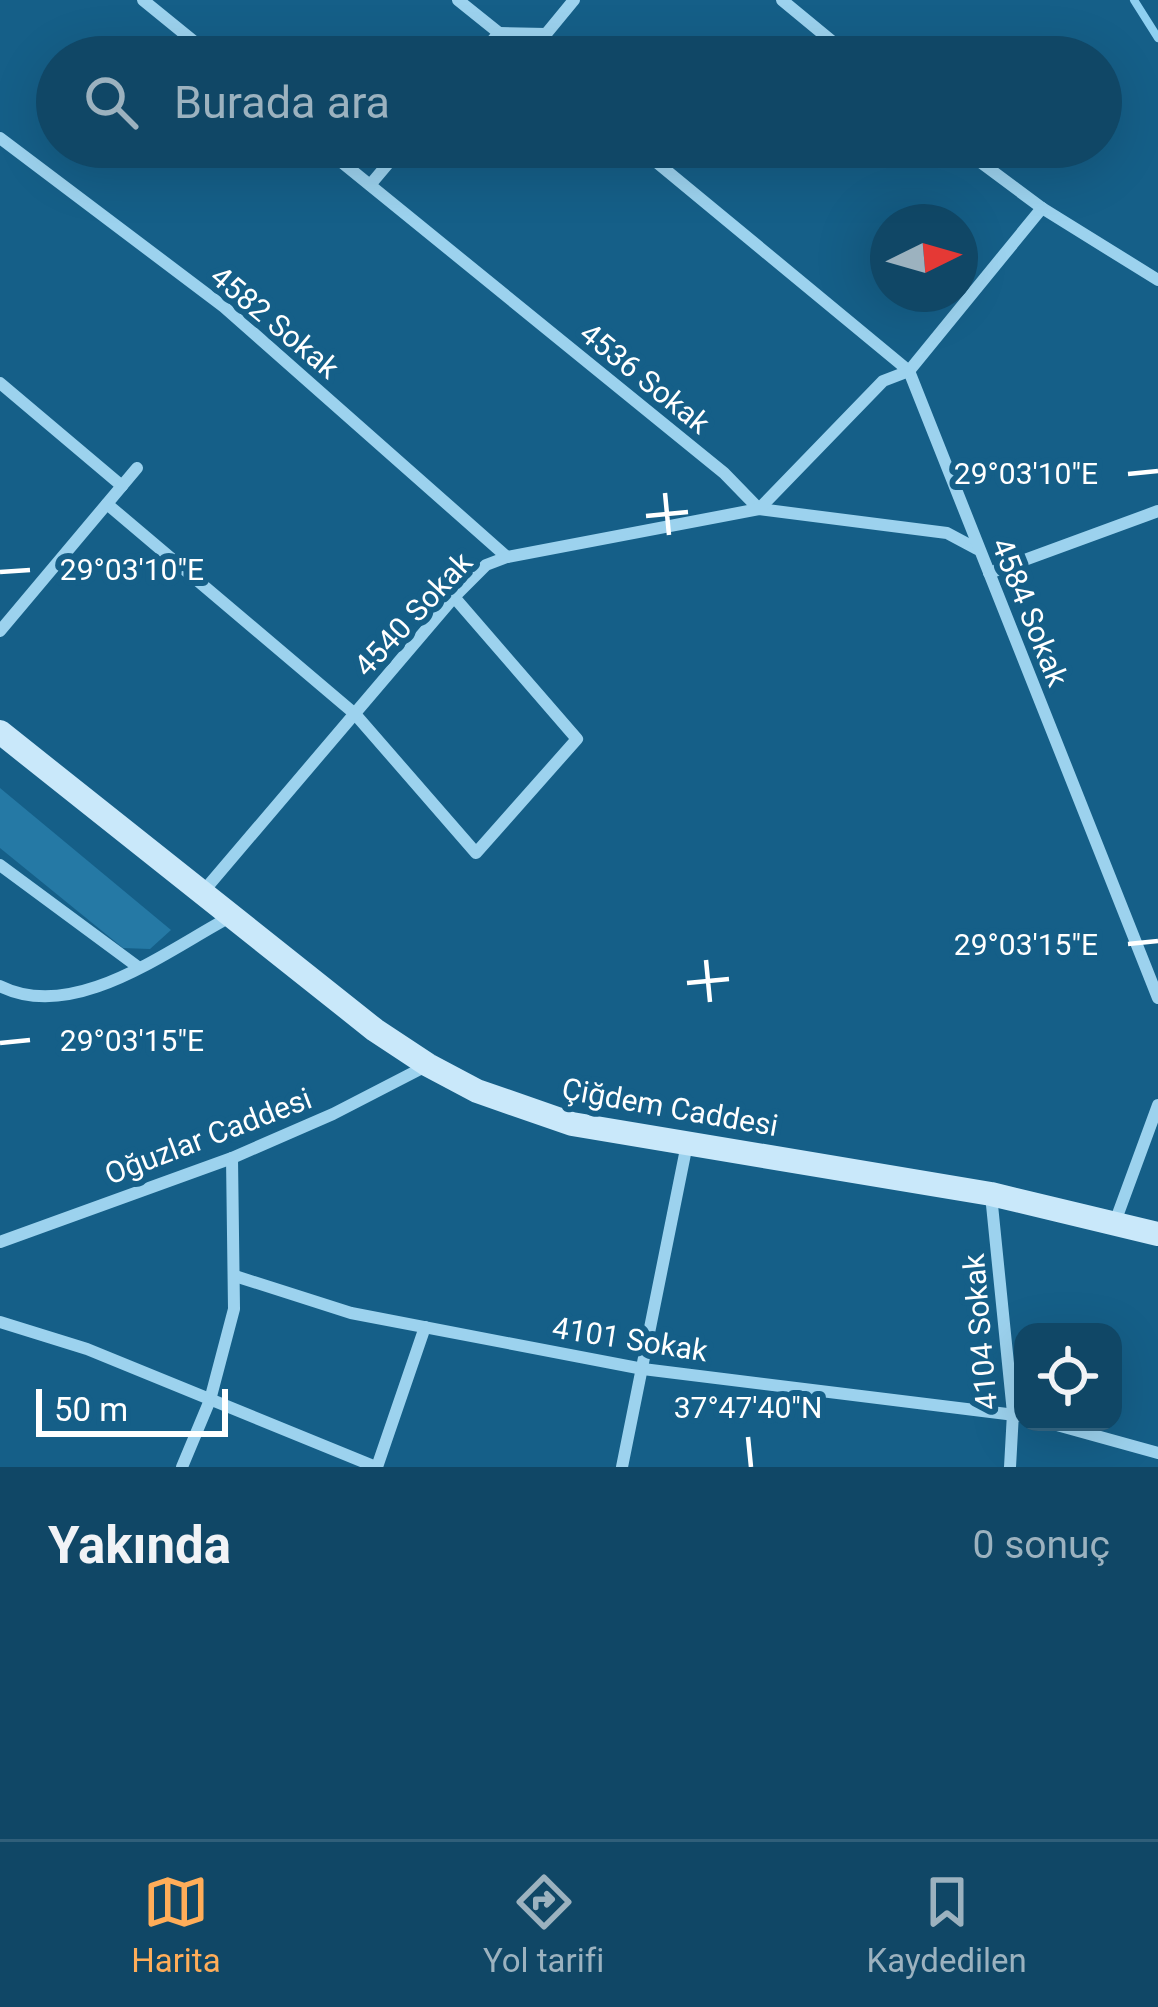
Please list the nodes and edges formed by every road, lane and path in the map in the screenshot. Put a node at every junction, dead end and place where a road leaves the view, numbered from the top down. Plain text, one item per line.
1 (143, 0) edge
2 (458, 0) edge
3 (574, 0) edge
4 (782, 0) edge
5 (499, 33) junction
6 (187, 36) edge
7 (496, 36) edge
8 (503, 36) edge
9 (826, 36) edge
10 (0, 139) edge
11 (36, 166) edge
12 (39, 168) edge
13 (349, 168) edge
14 (384, 168) edge
15 (663, 168) edge
16 (988, 168) edge
17 (370, 185) junction
18 (1042, 208) junction
19 (1158, 280) edge
20 (909, 371) junction
21 (0, 383) edge
22 (137, 468) dead end
23 (122, 486) junction
24 (107, 504) junction
25 (759, 509) junction
26 (1158, 511) edge
27 (977, 549) junction
28 (507, 557) junction
29 (989, 573) junction
30 (454, 597) junction
31 (0, 631) edge
32 (355, 714) junction
33 (0, 732) edge
34 (0, 866) edge
35 (202, 893) junction
36 (231, 917) junction
37 (138, 967) junction
38 (0, 986) edge
39 (1158, 998) edge
40 (428, 1065) junction
41 (1158, 1105) edge
42 (687, 1144) junction
43 (232, 1158) junction
44 (991, 1194) junction
45 (1115, 1222) junction
46 (1158, 1234) edge
47 (0, 1242) edge
48 (235, 1276) junction
49 (0, 1322) edge
50 (425, 1327) junction
51 (643, 1369) junction
52 (1014, 1381) edge
53 (210, 1400) junction
54 (1014, 1414) edge
55 (1015, 1431) edge
56 (1079, 1431) edge
57 (1158, 1453) edge
58 (182, 1467) edge
59 (376, 1467) edge
60 (622, 1467) edge
61 (1010, 1467) edge

1 - 6 street
2 - 5 street
3 - 5 street
4 - 9 street
5 - 7 street
5 - 8 street
10 - 11 street, 4582 Sokak
12 - 28 street, 4582 Sokak
13 - 17 street, 4536 Sokak
14 - 17 street
15 - 20 street, 4584 Sokak
16 - 18 street
17 - 25 street, 4536 Sokak
18 - 19 street
18 - 20 street
20 - 25 street
20 - 27 street, 4584 Sokak
21 - 23 street
22 - 23 street
23 - 24 street
24 - 31 street
24 - 32 street
25 - 27 street
25 - 28 street, 4540 Sokak
26 - 29 street
27 - 29 street, 4584 Sokak
28 - 30 street, 4540 Sokak
29 - 39 street, 4584 Sokak
30 - 32 street, 4540 Sokak
30 - 32 street
32 - 35 street, 4540 Sokak
33 - 35 street, Çiğdem Caddesi
34 - 37 street
35 - 36 street, Çiğdem Caddesi
36 - 37 street
36 - 40 street, Çiğdem Caddesi
37 - 38 street
40 - 42 street, Çiğdem Caddesi
40 - 43 street, Oğuzlar Caddesi
41 - 45 street
42 - 44 street, Çiğdem Caddesi
42 - 51 street
43 - 47 street, Oğuzlar Caddesi
43 - 48 street
44 - 45 street, Çiğdem Caddesi
44 - 52 street, 4104 Sokak
45 - 46 street, Çiğdem Caddesi
48 - 50 street, 4101 Sokak
48 - 53 street
49 - 53 street
50 - 51 street, 4101 Sokak
50 - 59 street
51 - 54 street, 4101 Sokak
51 - 60 street
53 - 58 street
53 - 59 street
55 - 61 street, 4104 Sokak
56 - 57 street

